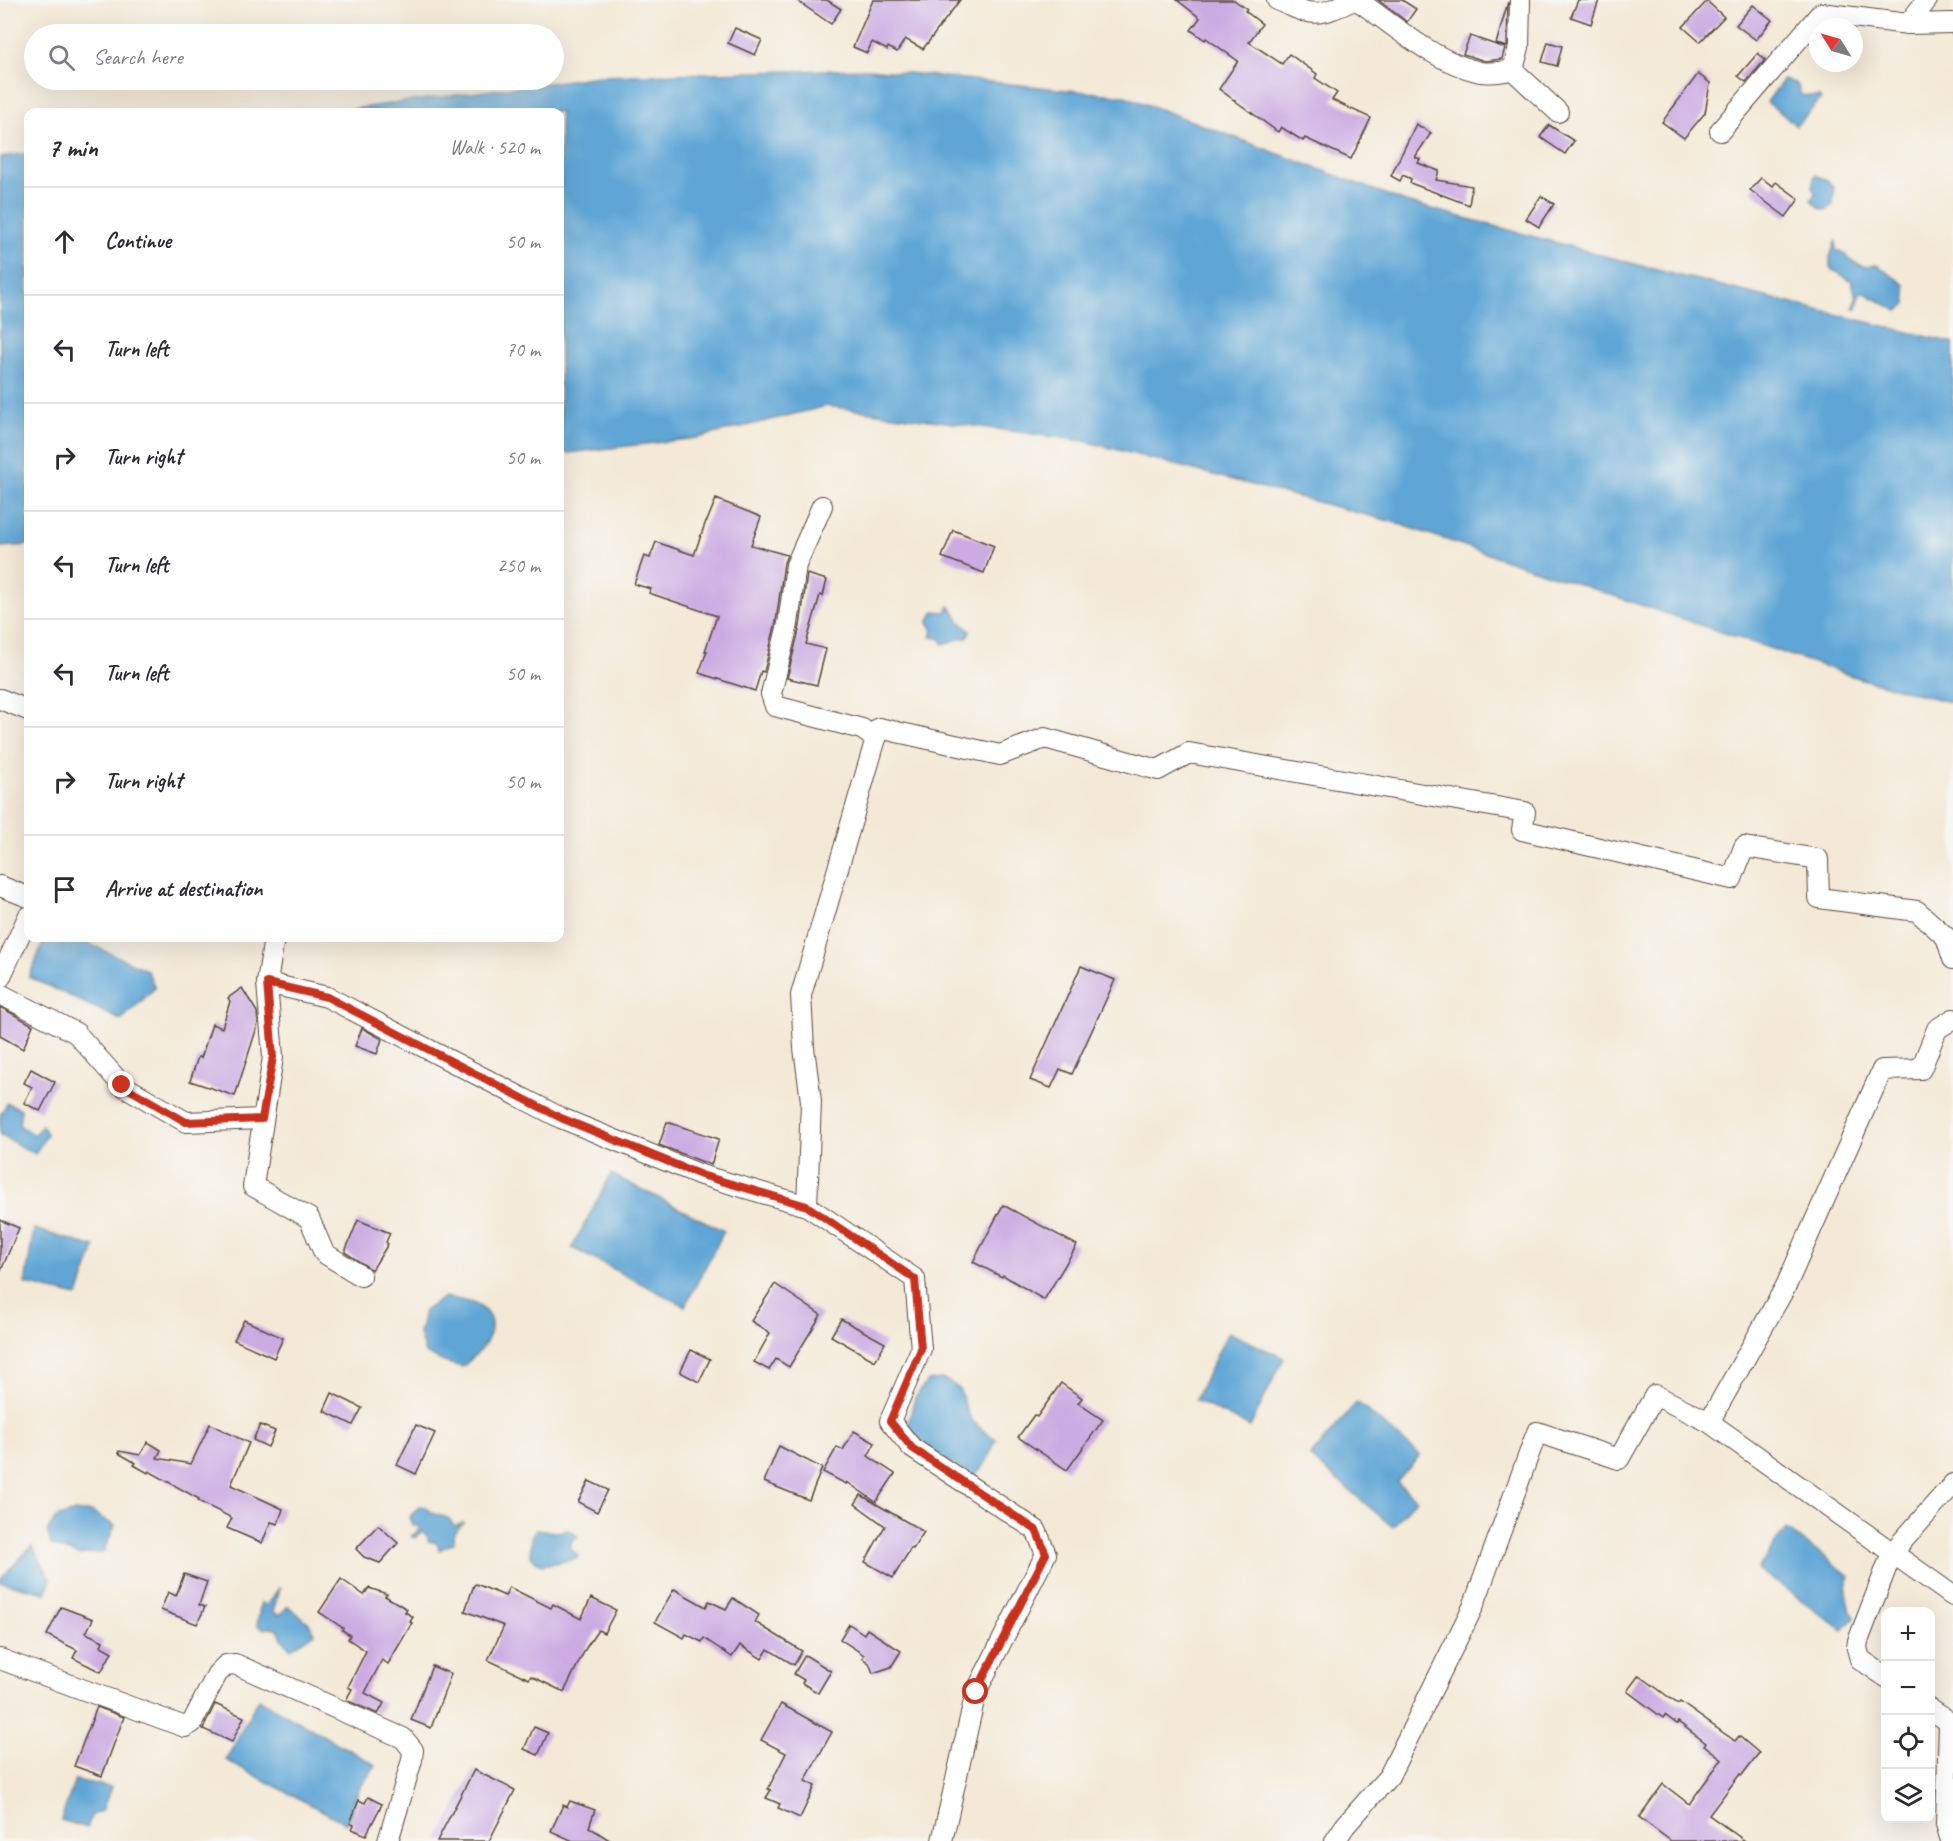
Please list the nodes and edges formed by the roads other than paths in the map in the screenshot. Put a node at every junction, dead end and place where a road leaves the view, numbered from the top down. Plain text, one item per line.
1 (1277, 0) edge
2 (1356, 0) edge
3 (1520, 0) edge
4 (1927, 0) edge
5 (1953, 23) edge
6 (1908, 24) junction
7 (1513, 70) junction
8 (1557, 112) dead end
9 (1720, 131) dead end
10 (822, 506) dead end
11 (0, 699) edge
12 (24, 708) edge
13 (876, 739) junction
14 (0, 886) edge
15 (24, 895) edge
16 (24, 926) edge
17 (1950, 935) edge
18 (273, 942) edge
19 (1953, 958) edge
20 (0, 978) edge
21 (267, 983) junction
22 (0, 994) edge
23 (1953, 1019) edge
24 (262, 1119) junction
25 (807, 1206) junction
26 (361, 1276) dead end
27 (1709, 1422) junction
28 (1953, 1484) edge
29 (1892, 1552) junction
30 (1953, 1596) edge
31 (0, 1659) edge
32 (1881, 1674) edge
33 (1935, 1710) edge
34 (1951, 1715) edge
35 (1951, 1838) edge
36 (388, 1841) edge
37 (942, 1841) edge
38 (1335, 1841) edge

1 - 2 street
2 - 7 street
3 - 7 street
4 - 6 street
5 - 6 street
6 - 9 street
7 - 8 street
10 - 13 street
11 - 12 street
13 - 17 street
13 - 25 street
14 - 15 street
16 - 20 street
17 - 19 street
18 - 21 street
21 - 24 street
21 - 25 street
22 - 24 street
23 - 27 street
24 - 26 street
25 - 37 street
27 - 29 street
27 - 38 street
28 - 29 street
29 - 30 street
29 - 32 street
31 - 36 street
33 - 34 street
34 - 35 street

